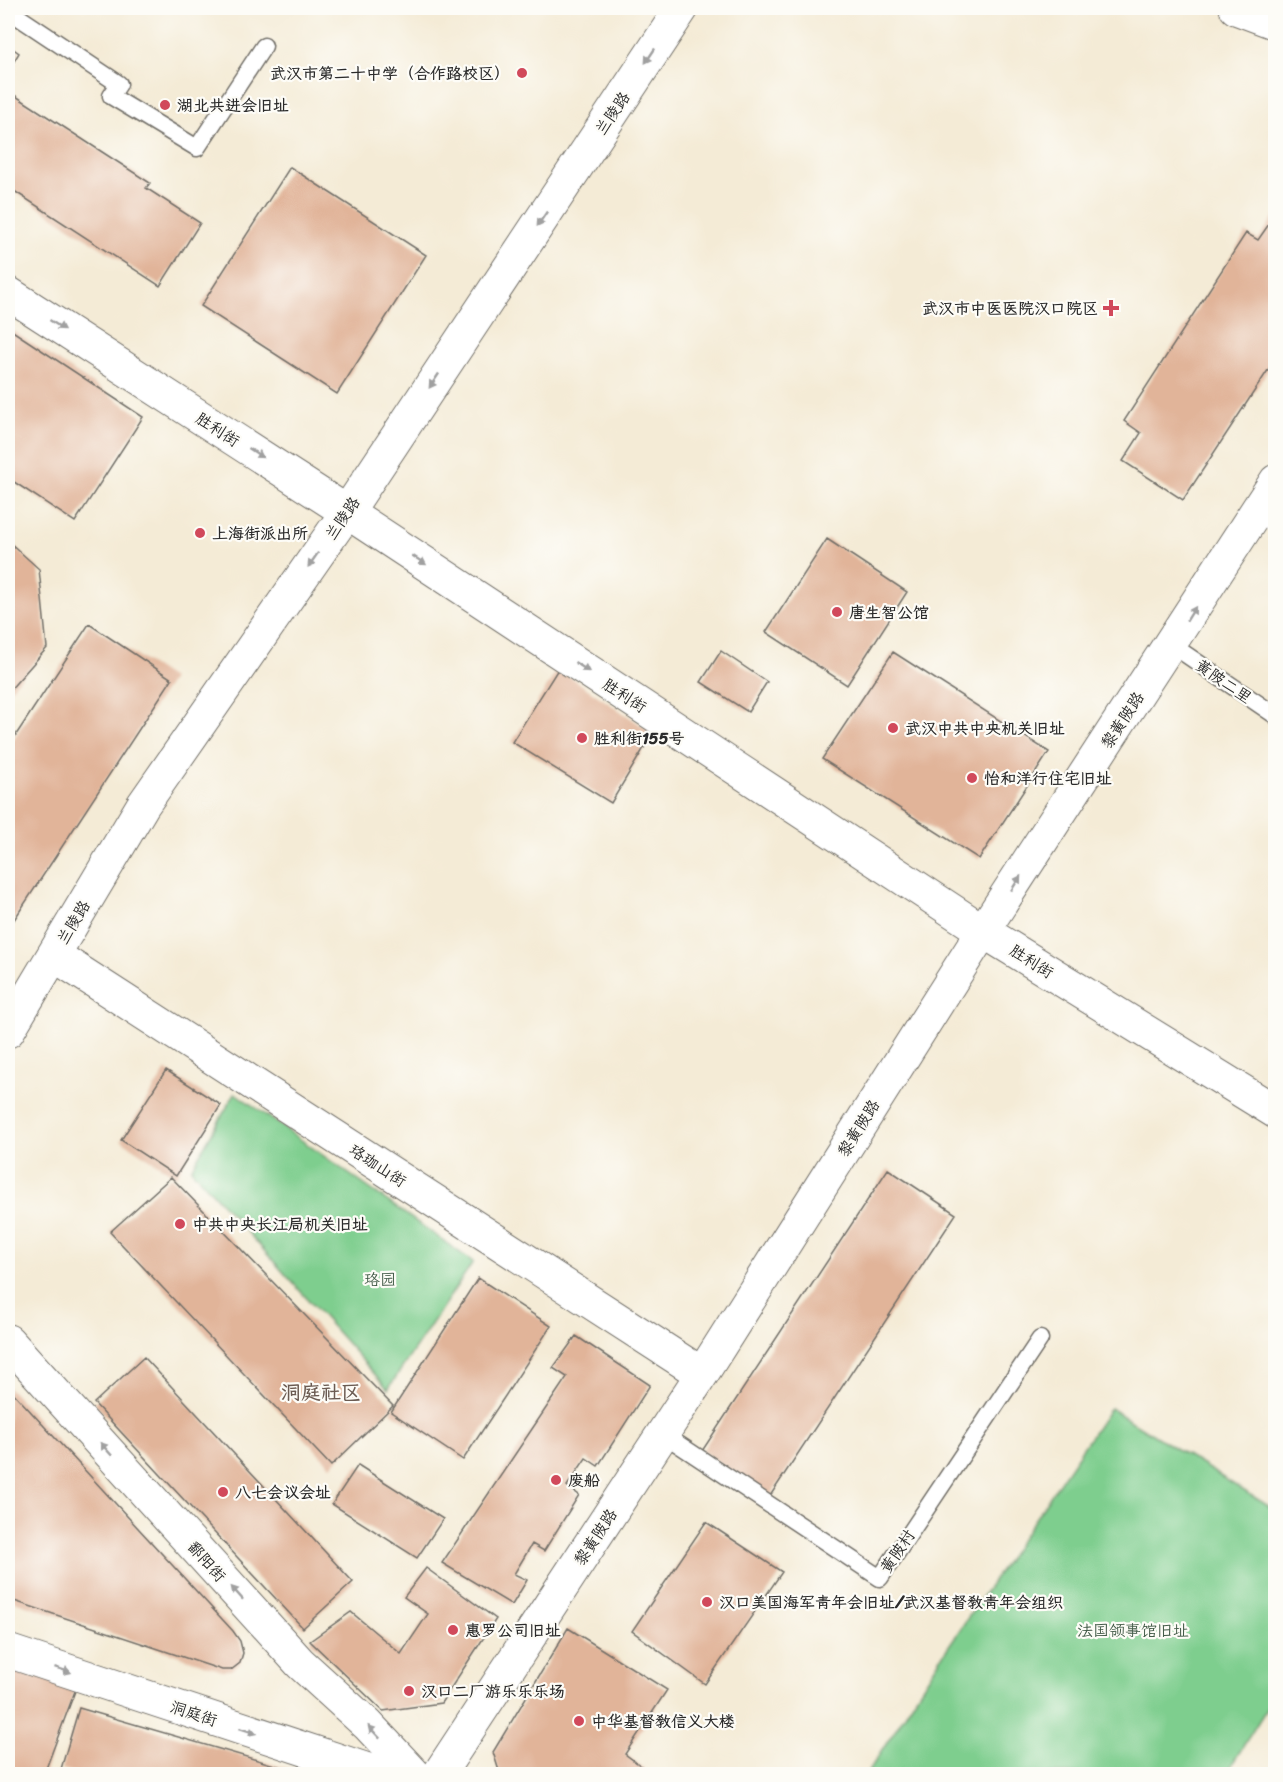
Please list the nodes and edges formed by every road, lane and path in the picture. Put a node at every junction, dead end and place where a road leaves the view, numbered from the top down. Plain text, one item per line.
1 (682, 8) edge
2 (1236, 8) edge
3 (8, 10) edge
4 (1275, 22) edge
5 (264, 46) dead end
6 (8, 293) edge
7 (1275, 481) edge
8 (347, 512) junction
9 (1172, 645) junction
10 (1275, 716) edge
11 (984, 932) junction
12 (54, 955) junction
13 (8, 1030) edge
14 (1275, 1112) edge
15 (1040, 1339) dead end
16 (8, 1341) edge
17 (702, 1374) junction
18 (663, 1434) junction
19 (8, 1652) edge
20 (380, 1774) edge
21 (414, 1774) edge
22 (439, 1774) edge

1 -> 8 street, 兰陵路
2 - 4 street
3 - 5 lane
6 -> 8 street, 胜利街
9 -> 7 street, 黎黄陂路
8 -> 11 street, 胜利街
8 -> 12 street, 兰陵路
9 - 10 lane, 黄陂二里
11 -> 9 street, 黎黄陂路
11 - 14 street, 胜利街
11 - 17 street, 黎黄陂路
12 - 13 street, 兰陵路
12 - 17 street, 珞珈山街
15 - 18 lane, 黄陂村
21 -> 16 street, 鄱阳街
17 - 18 street, 黎黄陂路
18 - 22 street, 黎黄陂路
19 -> 20 street, 洞庭街

